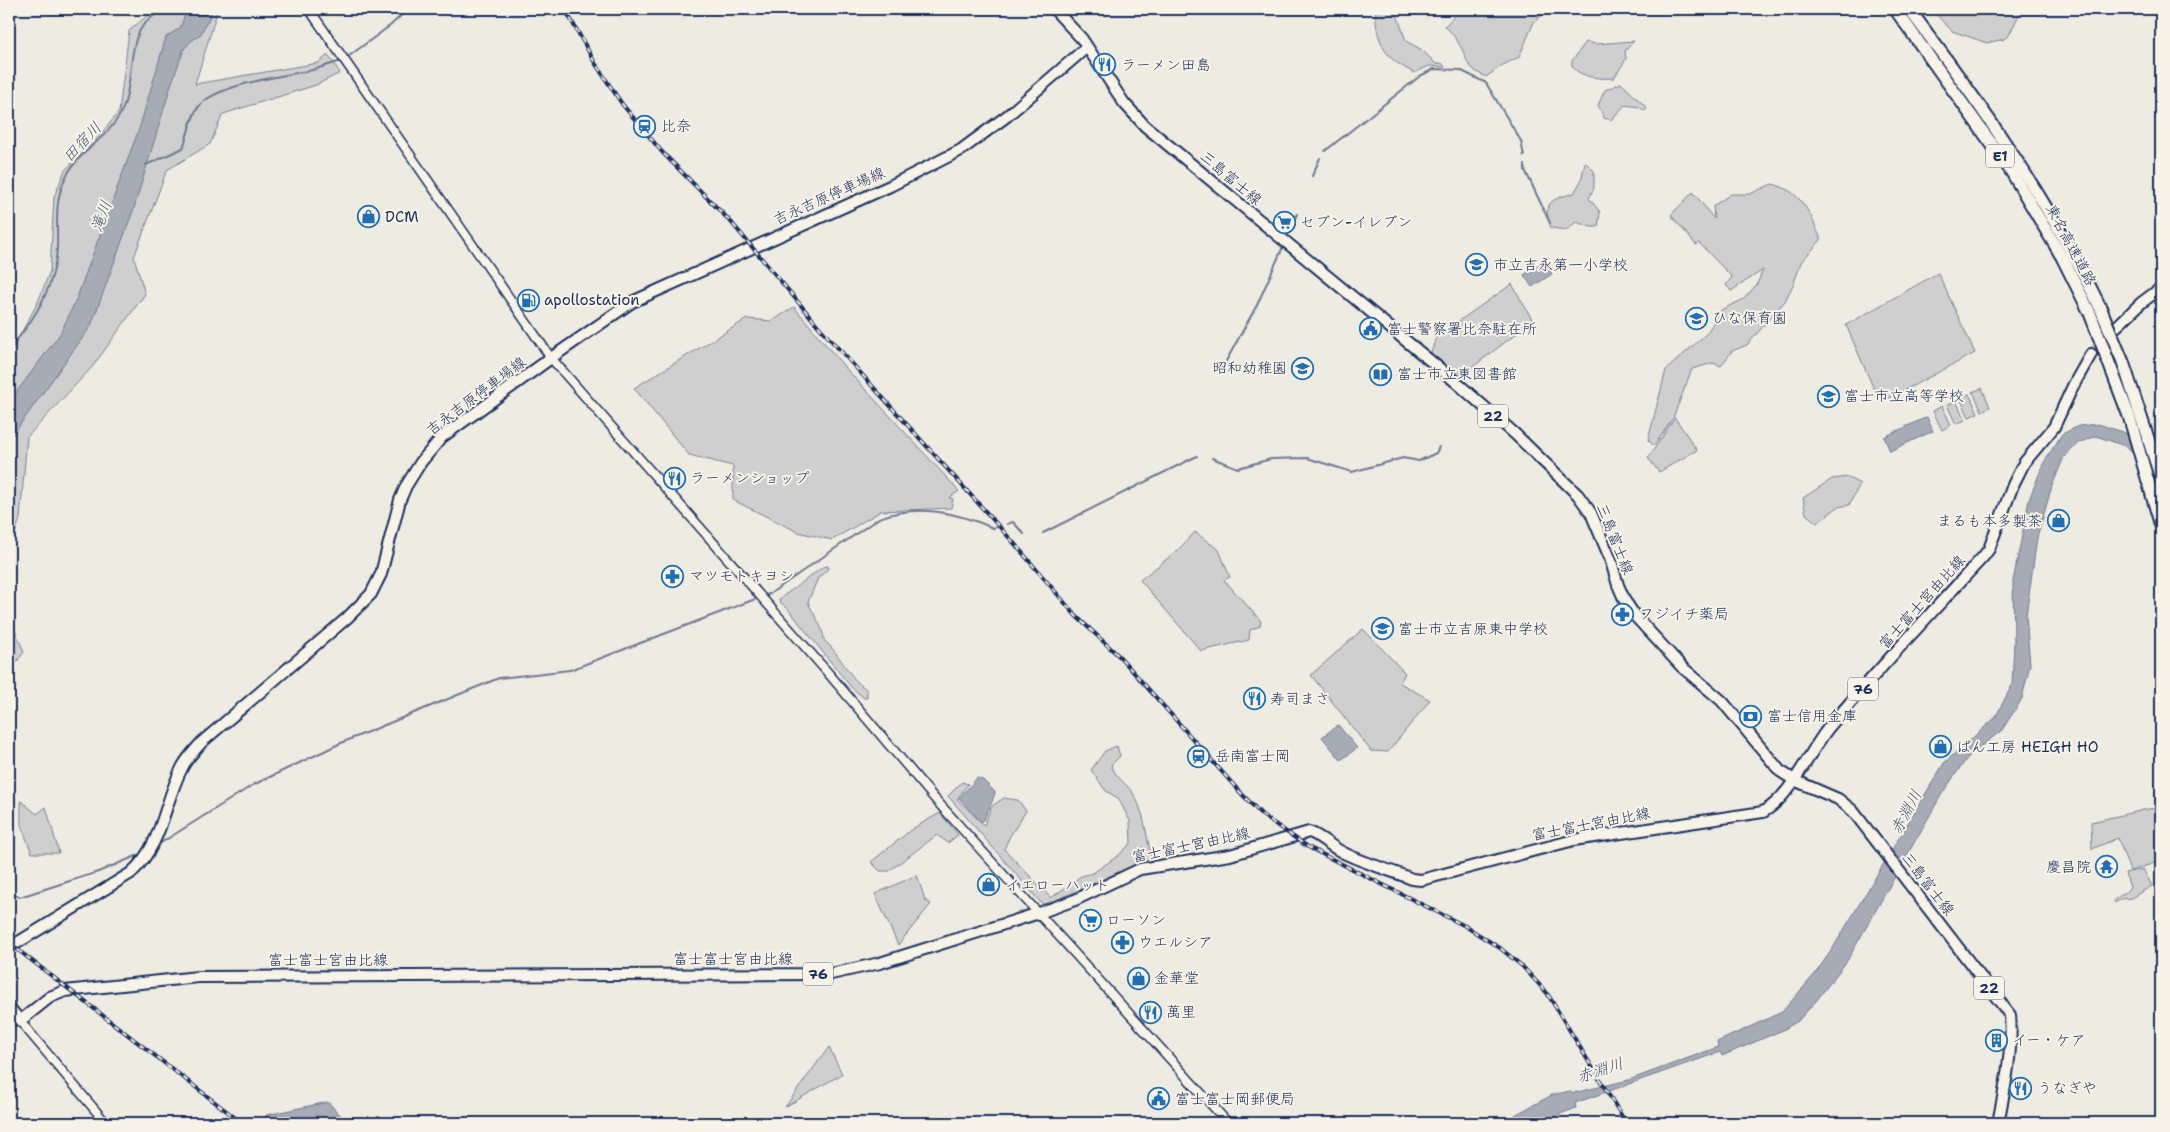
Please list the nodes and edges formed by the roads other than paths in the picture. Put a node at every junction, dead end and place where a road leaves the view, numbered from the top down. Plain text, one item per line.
1 (309, 9) edge
2 (1054, 9) edge
3 (1895, 9) edge
4 (1909, 9) edge
5 (1087, 47) junction
6 (2161, 288) edge
7 (2116, 327) tunnel mouth
8 (2091, 354) tunnel mouth
9 (551, 358) junction
10 (2161, 478) edge
11 (2161, 526) edge
12 (1794, 780) junction
13 (1039, 913) junction
14 (17, 943) dead end
15 (9, 1007) edge
16 (20, 1021) junction
17 (106, 1123) edge
18 (1228, 1123) edge
19 (1998, 1123) edge

1 - 9 street
2 - 5 main road, 三島富士線 / 22
3 - 11 highway, 東名高速道路 / E1, bridge
4 - 10 highway, 東名高速道路 / E1, bridge
5 - 9 main road, 吉永吉原停車場線
5 - 12 main road, 三島富士線 / 22
6 - 7 main road
8 - 12 main road, 富士富士宮由比線 / 76
9 - 13 street
9 - 14 main road, 吉永吉原停車場線
12 - 13 main road, 富士富士宮由比線 / 76
12 - 19 main road, 三島富士線 / 22
13 - 16 main road, 富士富士宮由比線 / 76
13 - 18 street
15 - 16 main road
16 - 17 street

